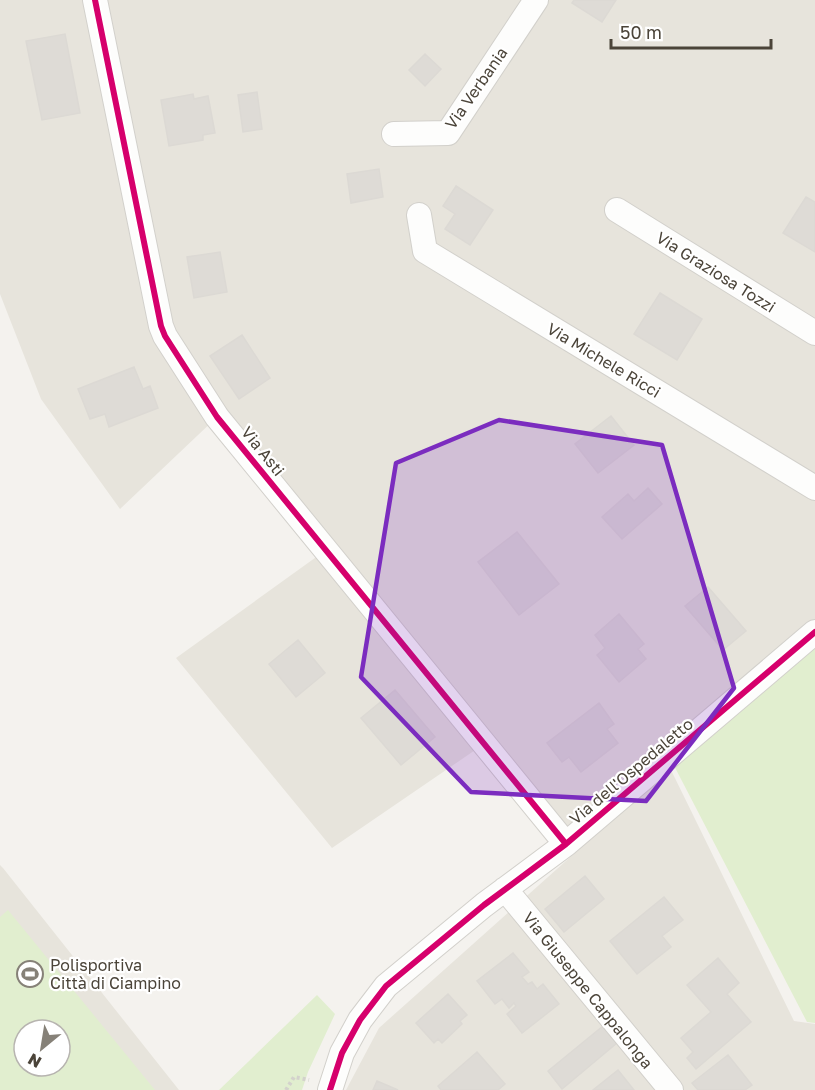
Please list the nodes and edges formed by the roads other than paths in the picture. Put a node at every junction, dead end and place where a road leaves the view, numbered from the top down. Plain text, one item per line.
1 (95, 0) edge
2 (536, 0) edge
3 (393, 134) dead end
4 (617, 210) dead end
5 (419, 215) dead end
6 (815, 333) edge
7 (815, 488) edge
8 (815, 633) edge
9 (566, 844) junction
10 (506, 889) junction
11 (319, 1085) edge
12 (671, 1090) edge

1 - 9 street, Via Asti
2 - 3 street, Via Verbania
4 - 6 street, Via Graziosa Tozzi
5 - 7 street, Via Michele Ricci
8 - 9 street, Via dell'Ospedaletto
9 - 10 street, Via dell'Ospedaletto
10 - 11 street, Via dell'Ospedaletto
10 - 12 street, Via Giuseppe Cappalonga

